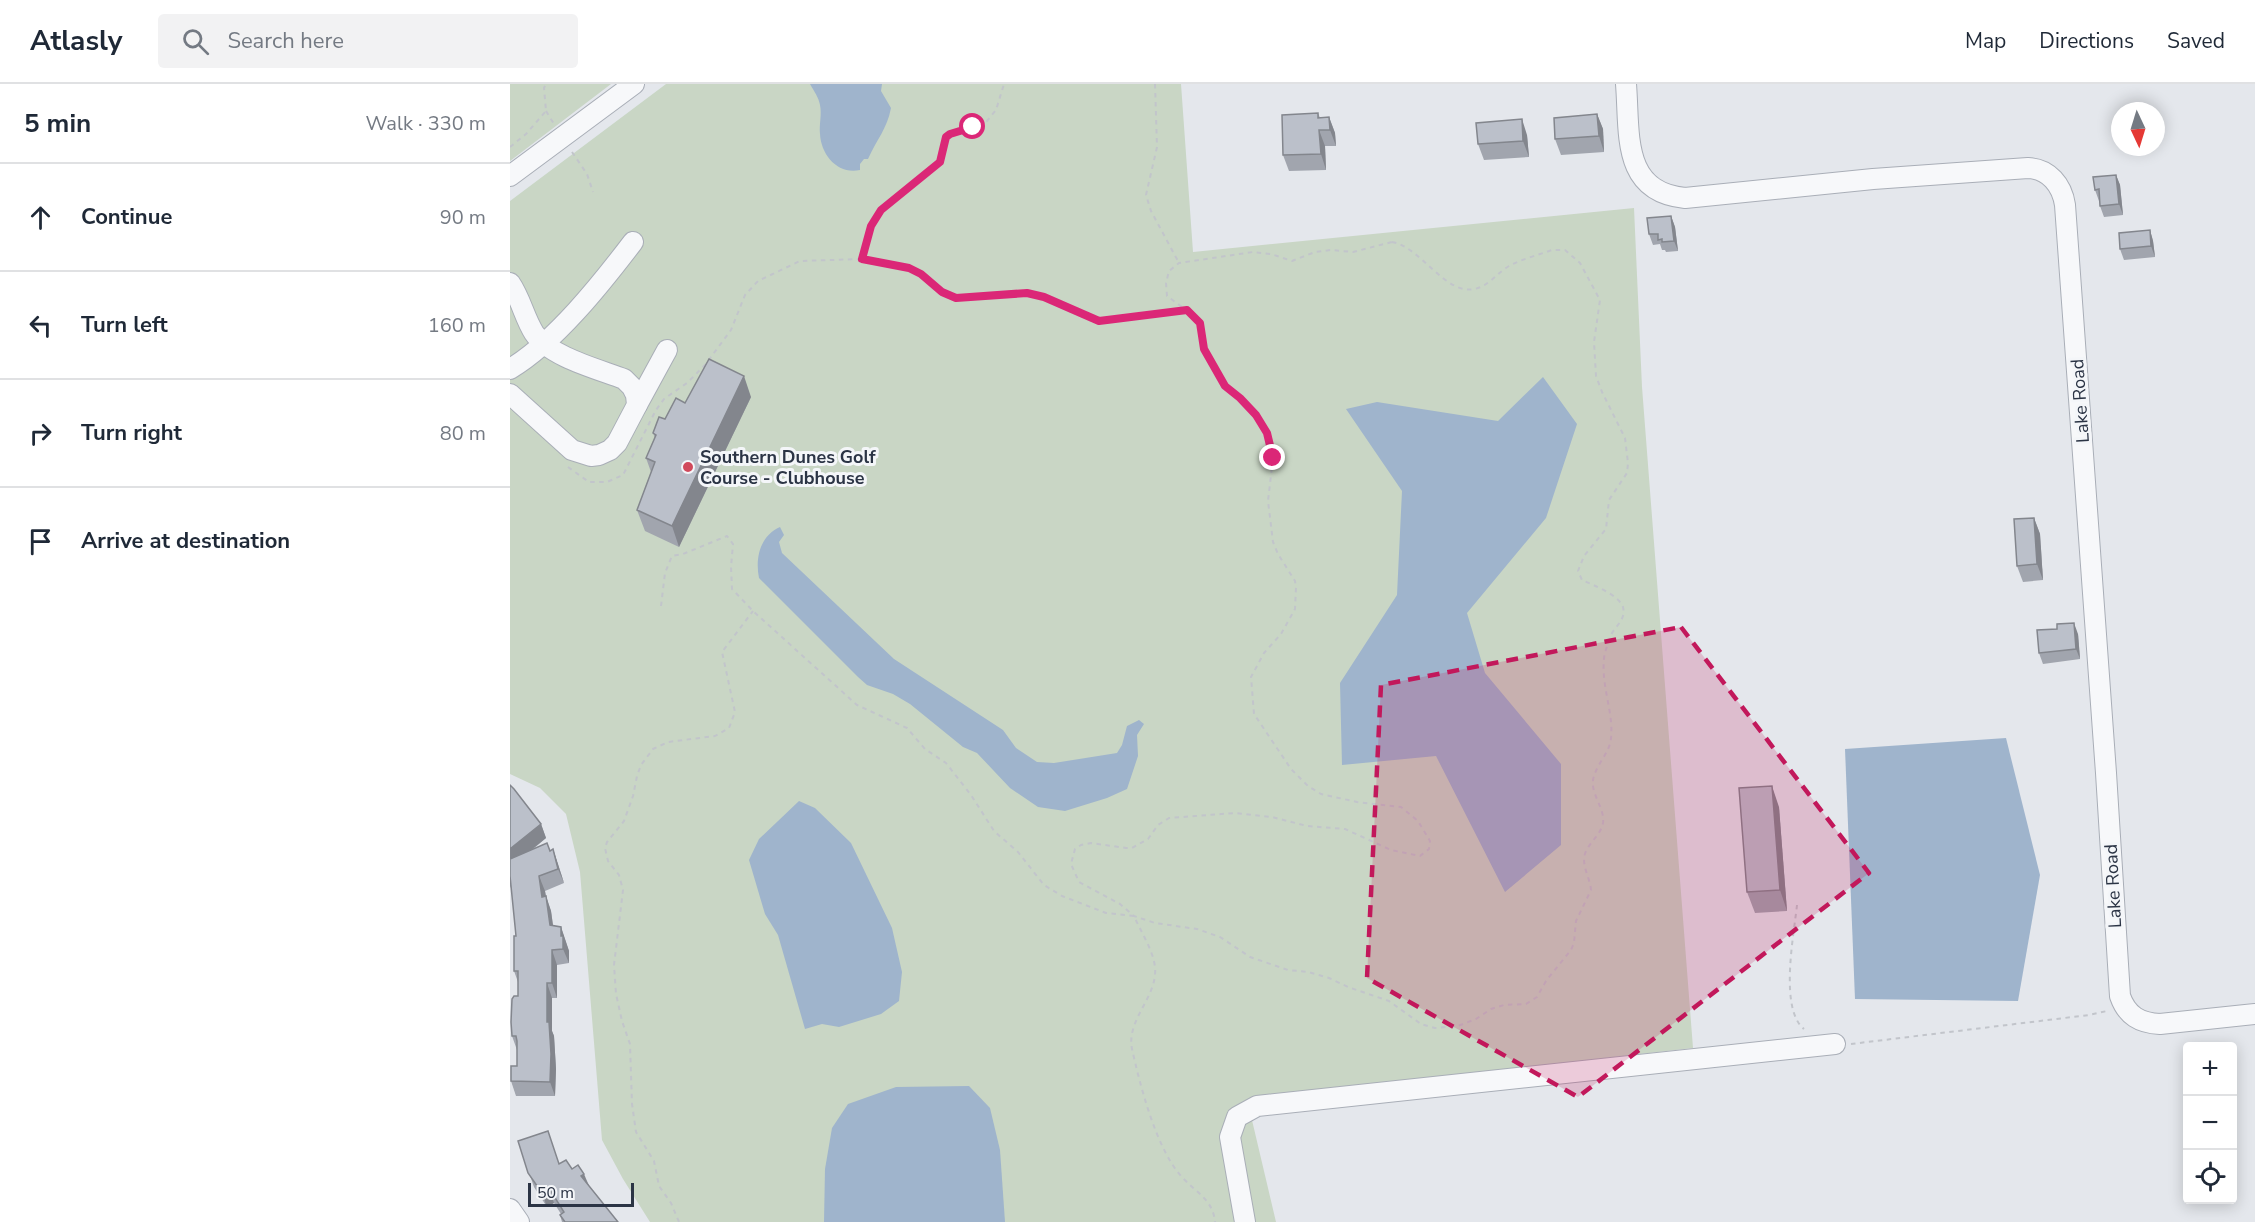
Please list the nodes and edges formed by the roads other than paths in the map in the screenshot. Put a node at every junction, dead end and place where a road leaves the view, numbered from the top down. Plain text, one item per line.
1 (634, 84) edge
2 (1626, 84) edge
3 (510, 176) edge
4 (633, 242) dead end
5 (510, 283) edge
6 (544, 344) junction
7 (667, 350) dead end
8 (510, 369) edge
9 (510, 394) edge
10 (637, 405) junction
11 (2255, 1014) edge
12 (1835, 1044) road end
13 (510, 1209) edge
14 (519, 1222) edge
15 (1245, 1222) edge

1 - 3 street
2 - 11 street, Lake Road
4 - 6 street
5 - 6 street
6 - 8 street
6 - 10 street
7 - 10 street
9 - 10 street
12 - 15 street
13 - 14 street

